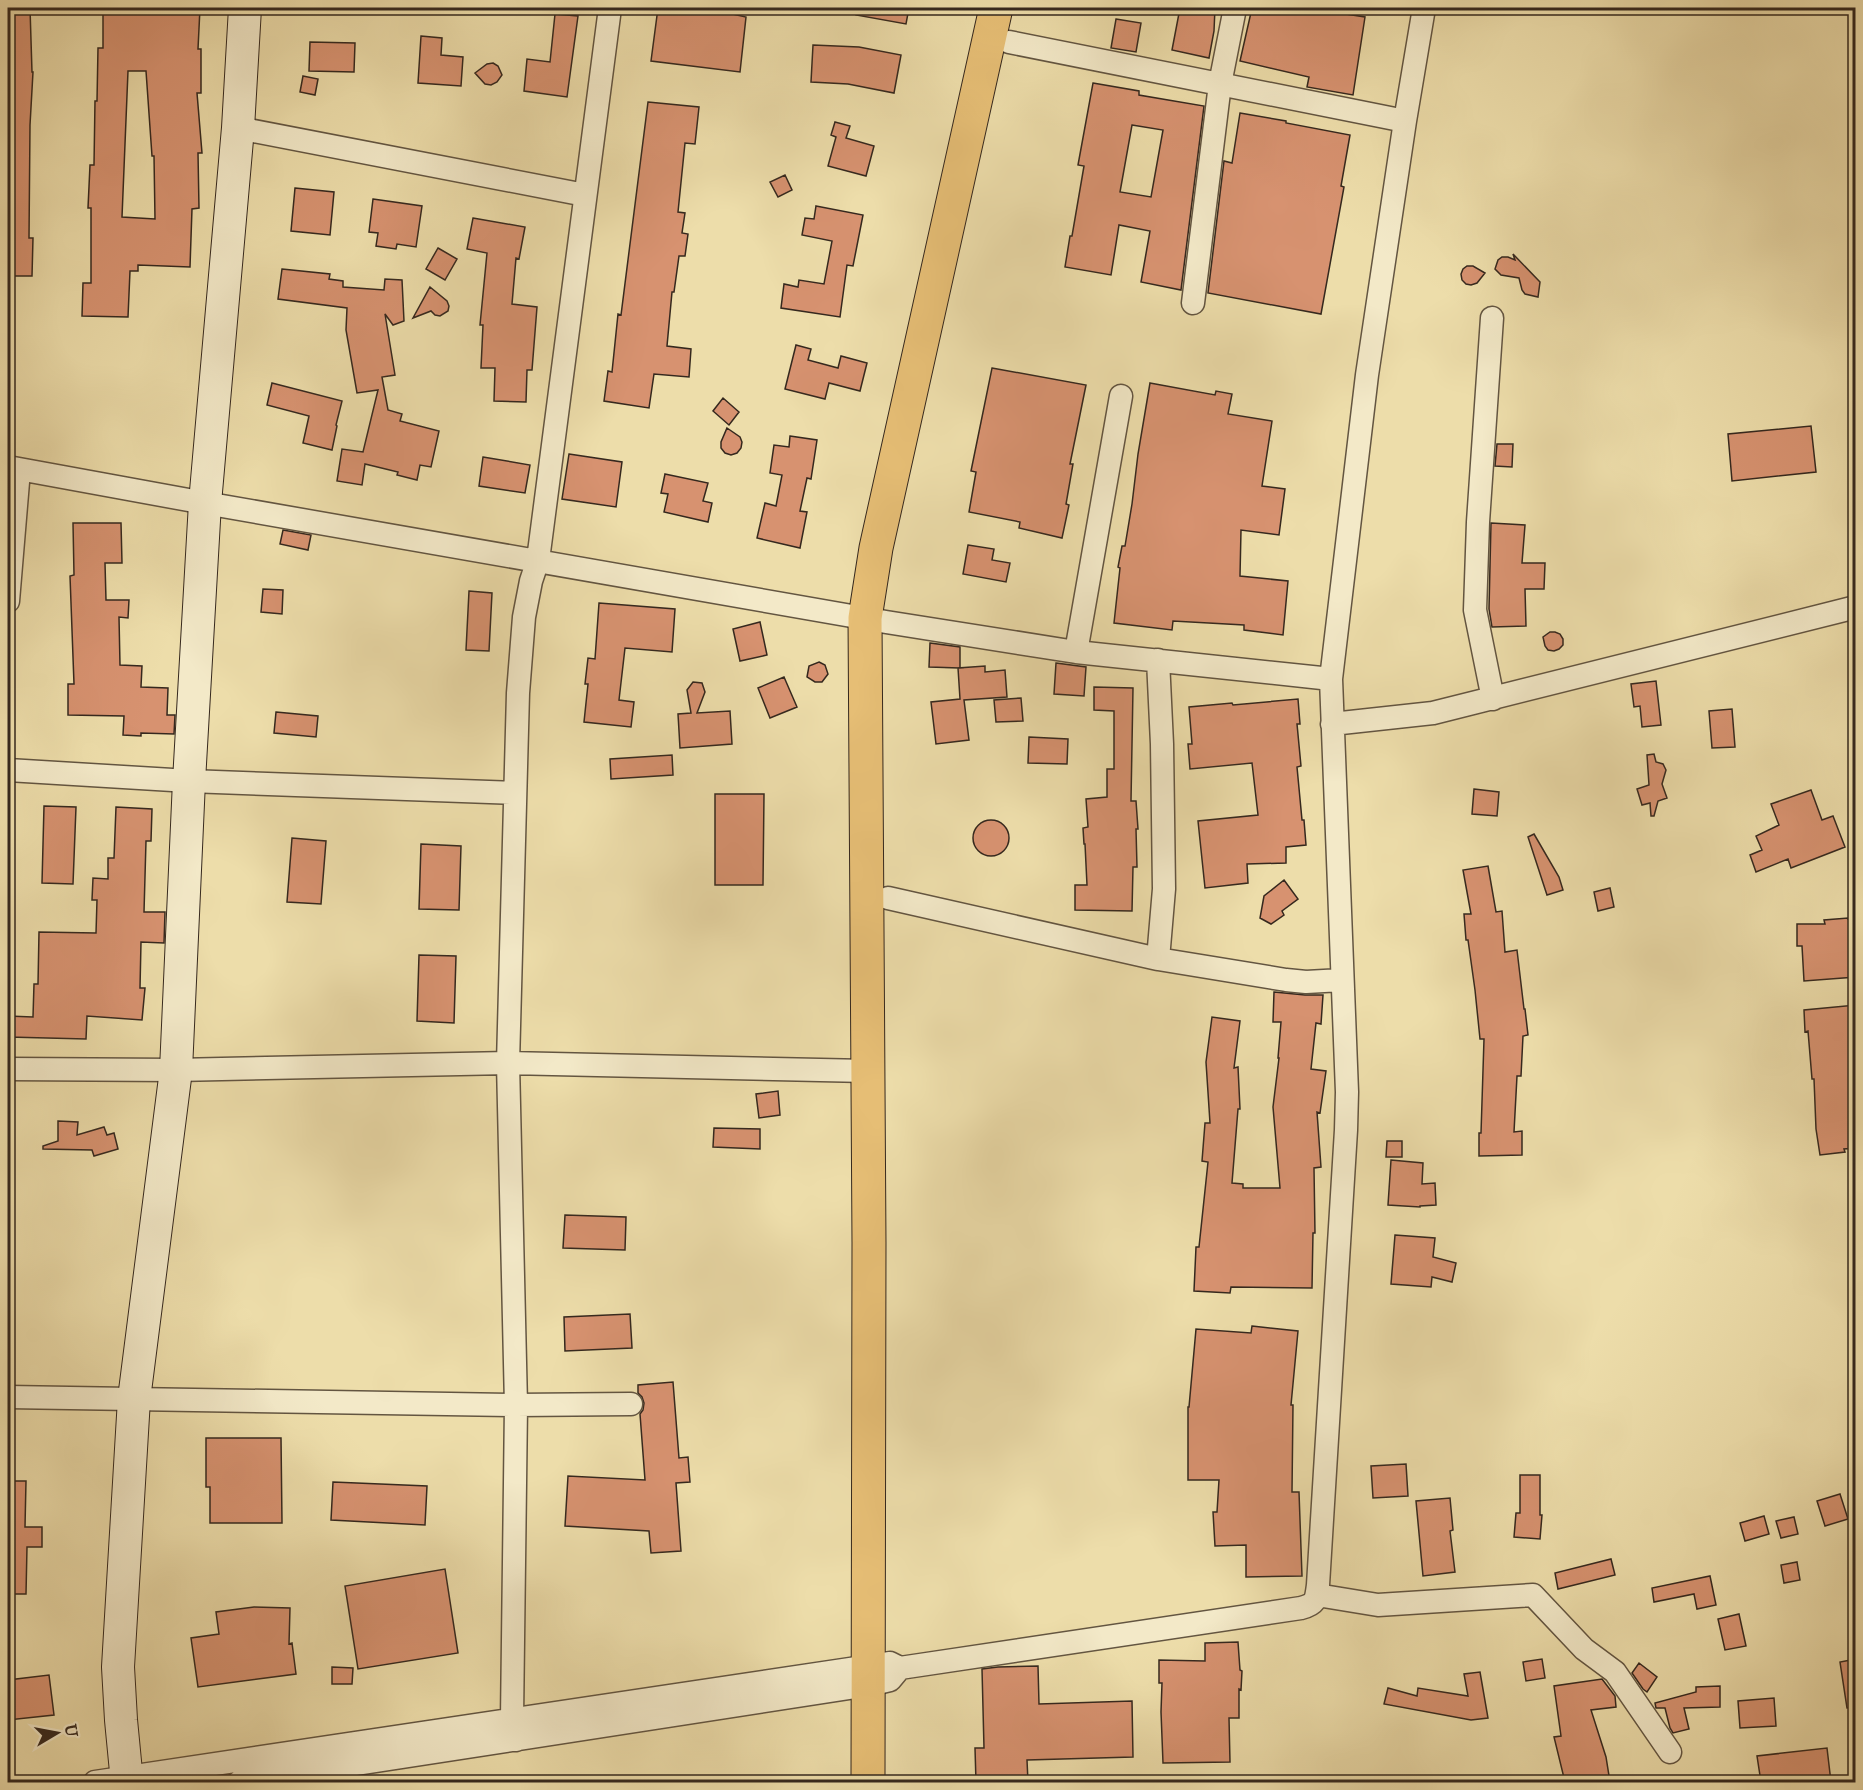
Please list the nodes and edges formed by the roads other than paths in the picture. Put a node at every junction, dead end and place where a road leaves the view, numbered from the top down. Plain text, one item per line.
1 (245, 8) edge
2 (610, 8) edge
3 (996, 8) edge
4 (1017, 8) edge
5 (1235, 8) edge
6 (1424, 8) edge
7 (1009, 42) junction
8 (1220, 84) junction
9 (1405, 121) junction
10 (238, 128) junction
11 (585, 195) junction
12 (1193, 303) dead end
13 (1492, 318) dead end
14 (1121, 396) dead end
15 (13, 468) edge
16 (205, 503) junction
17 (538, 560) junction
18 (8, 601) edge
19 (1856, 607) edge
20 (875, 620) junction
21 (1076, 652) junction
22 (1158, 660) junction
23 (1331, 679) junction
24 (1494, 699) junction
25 (1332, 724) junction
26 (8, 770) edge
27 (189, 781) junction
28 (514, 793) junction
29 (888, 898) junction
30 (1158, 959) junction
31 (1342, 980) junction
32 (508, 1063) junction
33 (8, 1069) edge
34 (176, 1070) junction
35 (867, 1071) junction
36 (8, 1397) edge
37 (134, 1399) junction
38 (631, 1404) dead end
39 (516, 1405) junction
40 (1317, 1595) junction
41 (883, 1672) junction
42 (514, 1729) junction
43 (1670, 1752) dead end
44 (127, 1780) edge
45 (95, 1782) edge
46 (239, 1782) edge
47 (868, 1782) edge
48 (890, 1782) edge

1 - 10 street
2 - 11 street
3 - 20 highway
4 - 7 highway
5 - 8 street
6 - 9 street
7 - 8 street
7 - 20 highway
8 - 9 street
8 - 12 street
9 - 23 street
10 - 11 street
10 - 16 street
11 - 17 street
13 - 24 street
14 - 21 street
15 - 16 street
15 - 18 street
16 - 17 street
16 - 27 street
17 - 20 street
17 - 28 street
19 - 24 street
20 - 21 street
20 - 29 highway
20 - 35 highway
21 - 22 street
22 - 23 street
22 - 30 street
23 - 25 street
24 - 25 street
25 - 31 street
26 - 27 street
27 - 28 street
27 - 34 street
28 - 32 street
29 - 30 street
29 - 41 highway
30 - 31 street
31 - 40 street
32 - 34 street
32 - 35 street
32 - 39 street
33 - 34 street
34 - 37 street
35 - 41 highway
36 - 37 street
37 - 39 street
37 - 44 street
38 - 39 street
39 - 42 street
40 - 41 street
40 - 43 street
41 - 42 street
41 - 47 highway
41 - 48 highway
42 - 44 street
42 - 46 street
44 - 45 street

